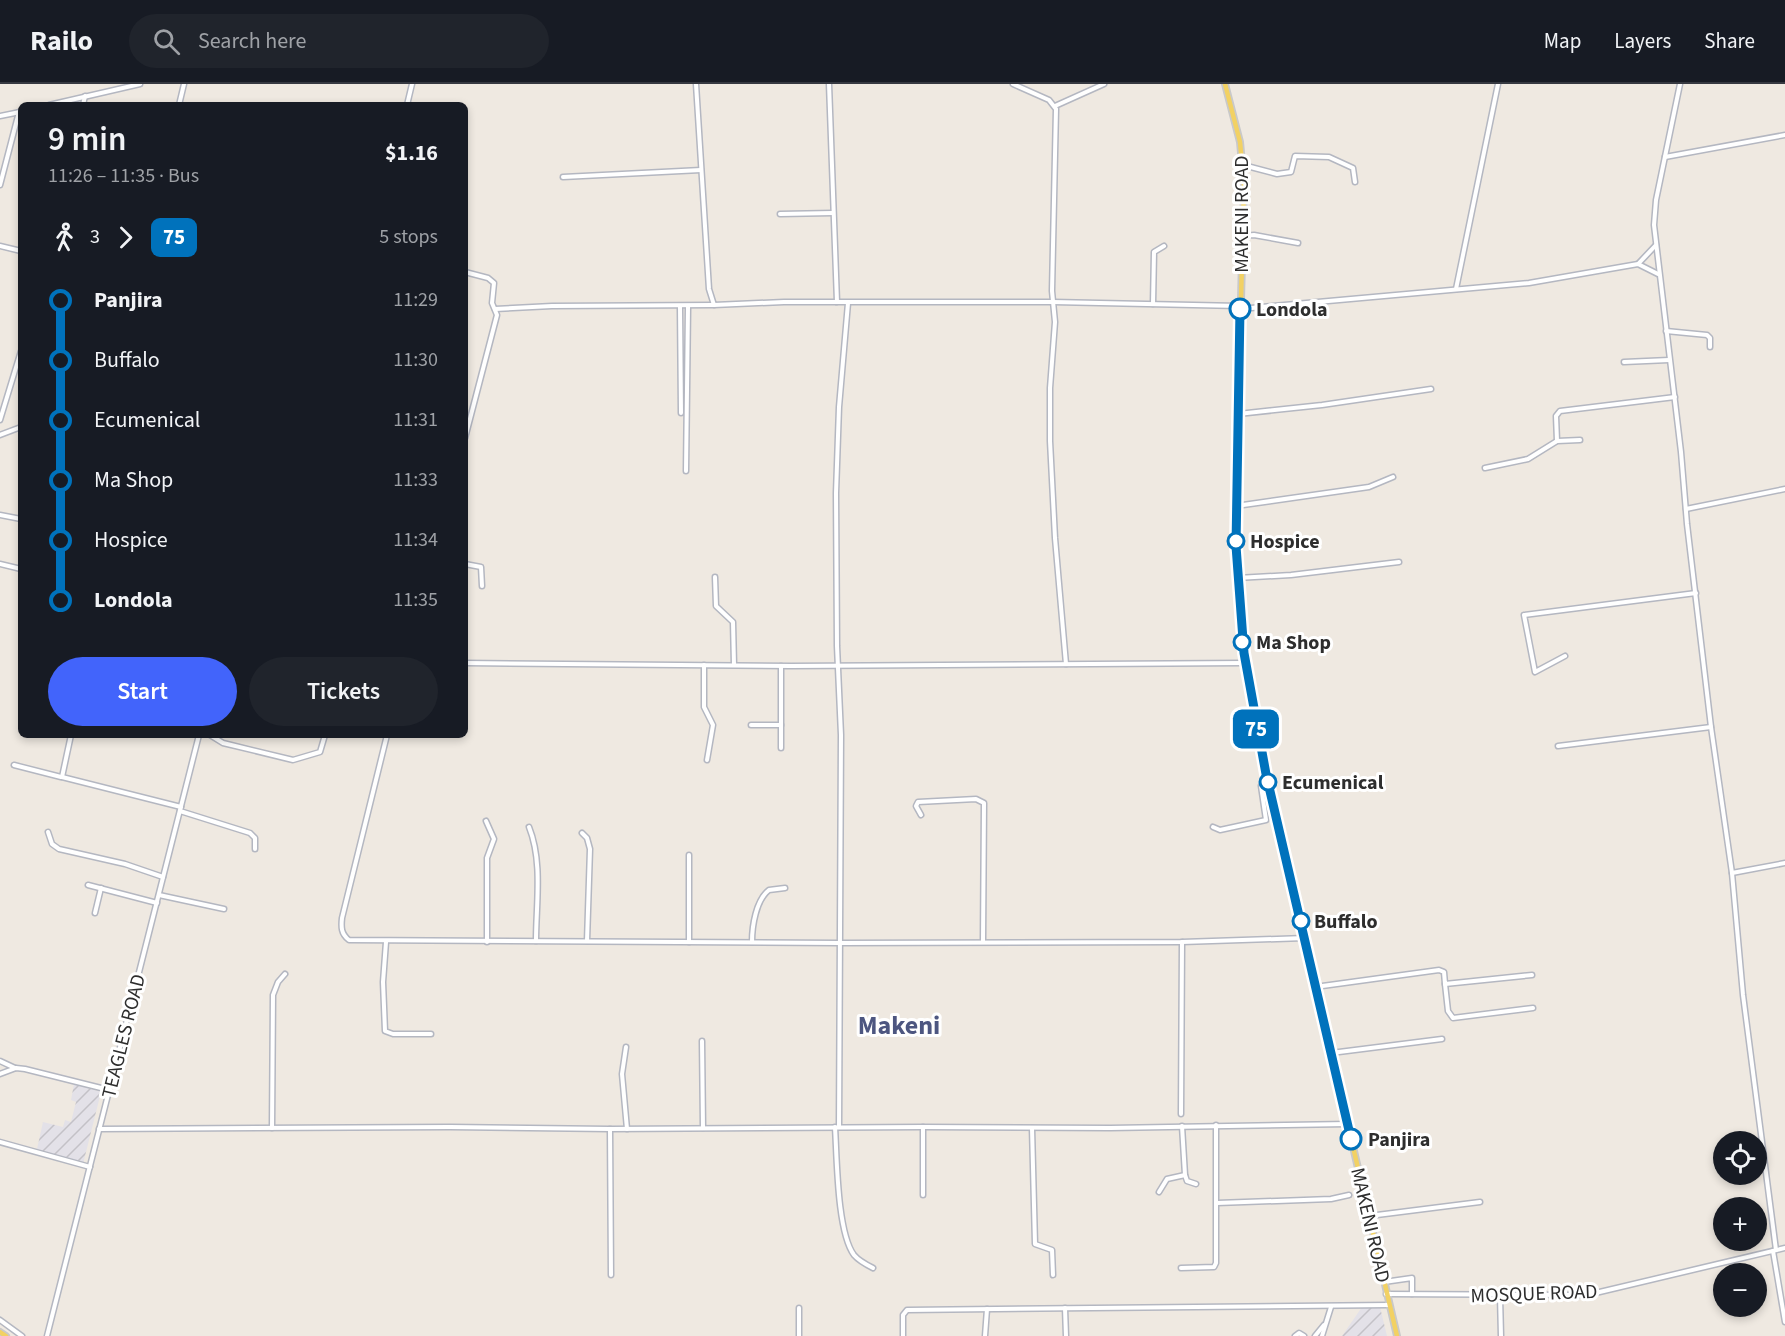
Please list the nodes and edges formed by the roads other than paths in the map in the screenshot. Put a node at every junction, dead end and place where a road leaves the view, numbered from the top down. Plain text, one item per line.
1 (140, 84) edge
2 (184, 84) edge
3 (412, 84) edge
4 (696, 84) edge
5 (830, 84) edge
6 (1013, 84) edge
7 (1104, 84) edge
8 (1225, 84) edge
9 (1498, 84) edge
10 (1680, 84) edge
11 (85, 96) junction
12 (61, 102) edge
13 (84, 102) edge
14 (180, 102) edge
15 (408, 102) edge
16 (1055, 106) junction
17 (18, 112) edge
18 (0, 116) edge
19 (18, 119) edge
20 (1785, 135) edge
21 (1664, 158) junction
22 (1243, 165) junction
23 (701, 170) junction
24 (563, 177) dead end
25 (1355, 183) dead end
26 (0, 185) edge
27 (832, 213) junction
28 (780, 214) dead end
29 (1243, 236) junction
30 (1298, 243) dead end
31 (1657, 244) junction
32 (0, 246) edge
33 (1164, 246) dead end
34 (18, 250) edge
35 (1638, 264) junction
36 (468, 273) edge
37 (1659, 274) junction
38 (1456, 289) junction
39 (837, 302) junction
40 (1053, 302) junction
41 (848, 303) junction
42 (1153, 304) junction
43 (714, 306) junction
44 (680, 307) junction
45 (688, 308) junction
46 (1240, 308) junction
47 (495, 309) junction
48 (1666, 331) junction
49 (1710, 347) dead end
50 (1669, 360) junction
51 (18, 361) edge
52 (1624, 362) dead end
53 (1431, 388) dead end
54 (1675, 397) junction
55 (681, 413) dead end
56 (1237, 414) junction
57 (0, 420) edge
58 (468, 426) edge
59 (18, 429) edge
60 (0, 435) edge
61 (1580, 440) dead end
62 (1557, 441) junction
63 (1485, 468) dead end
64 (686, 471) dead end
65 (1393, 477) dead end
66 (1785, 489) edge
67 (1236, 506) junction
68 (1686, 509) junction
69 (0, 515) edge
70 (18, 518) edge
71 (1400, 562) dead end
72 (0, 564) edge
73 (468, 565) edge
74 (18, 568) edge
75 (715, 577) dead end
76 (1237, 578) junction
77 (482, 586) dead end
78 (1696, 593) junction
79 (1565, 656) dead end
80 (468, 663) edge
81 (1245, 663) junction
82 (734, 664) junction
83 (1066, 664) junction
84 (704, 665) junction
85 (781, 666) junction
86 (838, 666) junction
87 (751, 725) dead end
88 (781, 725) junction
89 (1711, 727) junction
90 (70, 738) edge
91 (198, 738) edge
92 (216, 738) edge
93 (323, 738) edge
94 (386, 738) edge
95 (1558, 746) dead end
96 (781, 748) dead end
97 (707, 760) dead end
98 (14, 765) dead end
99 (62, 777) junction
100 (1268, 785) junction
101 (181, 809) junction
102 (921, 815) dead end
103 (486, 821) dead end
104 (529, 827) dead end
105 (1213, 827) dead end
106 (48, 832) dead end
107 (582, 833) dead end
108 (255, 849) dead end
109 (689, 855) dead end
110 (1785, 863) edge
111 (1732, 873) junction
112 (163, 877) junction
113 (88, 885) dead end
114 (101, 888) junction
115 (785, 888) dead end
116 (159, 895) junction
117 (157, 903) junction
118 (224, 909) dead end
119 (95, 913) dead end
120 (1305, 938) junction
121 (536, 941) junction
122 (983, 941) junction
123 (386, 942) junction
124 (487, 942) junction
125 (586, 942) junction
126 (689, 942) junction
127 (752, 942) junction
128 (1182, 942) junction
129 (839, 943) junction
130 (285, 974) dead end
131 (1532, 975) dead end
132 (1445, 984) junction
133 (1315, 987) junction
134 (1533, 1008) dead end
135 (431, 1034) dead end
136 (1442, 1039) dead end
137 (702, 1041) dead end
138 (626, 1047) dead end
139 (1331, 1053) junction
140 (0, 1061) edge
141 (16, 1068) junction
142 (0, 1074) edge
143 (109, 1090) junction
144 (1181, 1114) dead end
145 (1348, 1124) junction
146 (1216, 1125) junction
147 (923, 1126) junction
148 (1182, 1126) junction
149 (837, 1127) junction
150 (272, 1128) junction
151 (703, 1128) junction
152 (1032, 1128) junction
153 (99, 1129) junction
154 (627, 1129) junction
155 (609, 1130) junction
156 (0, 1142) edge
157 (90, 1167) junction
158 (1185, 1175) junction
159 (1196, 1184) dead end
160 (1159, 1192) dead end
161 (923, 1195) dead end
162 (1349, 1195) dead end
163 (1480, 1202) dead end
164 (1216, 1203) junction
165 (1369, 1216) junction
166 (1785, 1248) edge
167 (1774, 1250) junction
168 (873, 1268) dead end
169 (1181, 1268) dead end
170 (611, 1275) dead end
171 (1053, 1275) dead end
172 (1384, 1282) junction
173 (1386, 1294) junction
174 (1412, 1294) junction
175 (1500, 1296) junction
176 (1389, 1305) junction
177 (1331, 1306) junction
178 (799, 1308) dead end
179 (1065, 1308) junction
180 (987, 1309) junction
181 (0, 1320) edge
182 (1326, 1322) junction
183 (1785, 1322) edge
184 (0, 1332) edge
185 (6, 1336) edge
186 (22, 1336) edge
187 (47, 1336) edge
188 (799, 1336) edge
189 (903, 1336) edge
190 (985, 1336) edge
191 (1066, 1336) edge
192 (1295, 1336) edge
193 (1304, 1336) edge
194 (1315, 1336) edge
195 (1322, 1336) edge
196 (1397, 1336) edge
197 (1501, 1336) edge

1 - 11 street
2 - 14 street
3 - 15 street
4 - 23 street
5 - 27 street
6 - 16 street
7 - 16 street
8 - 22 main road, MAKENI ROAD
9 - 38 street
10 - 21 street
11 - 12 street
11 - 13 street
16 - 40 street
17 - 18 street
19 - 26 street
20 - 21 street
21 - 31 street
22 - 25 street
22 - 29 main road, MAKENI ROAD
23 - 24 street
23 - 43 street
27 - 28 street
27 - 39 street
29 - 30 street
29 - 46 main road, MAKENI ROAD
31 - 35 street
31 - 37 street
32 - 34 street
33 - 42 street
35 - 37 street
35 - 38 street
36 - 47 street
37 - 48 street
38 - 46 street
39 - 41 street
39 - 43 street
40 - 41 street
40 - 42 street
40 - 83 street
41 - 86 street
42 - 46 street
43 - 45 street
44 - 45 street
44 - 47 street
44 - 55 street
45 - 64 street
46 - 56 main road, MAKENI ROAD
47 - 58 street
48 - 49 street
48 - 50 street
50 - 52 street
50 - 54 street
51 - 57 street
53 - 56 street
54 - 62 street
54 - 68 street
56 - 67 main road, MAKENI ROAD
59 - 60 street
61 - 62 street
62 - 63 street
65 - 67 street
66 - 68 street
67 - 76 main road, MAKENI ROAD
68 - 78 street
69 - 70 street
71 - 76 street
72 - 74 street
73 - 77 street
75 - 82 street
76 - 81 main road, MAKENI ROAD
78 - 79 street
78 - 89 street
80 - 84 street
81 - 83 street
81 - 100 main road, MAKENI ROAD
82 - 84 street
82 - 85 street
83 - 86 street
84 - 97 street
85 - 86 street
85 - 88 street
86 - 129 street
87 - 88 street
88 - 96 street
89 - 95 street
89 - 111 street
90 - 99 street
91 - 101 street, TEAGLES ROAD
92 - 93 street
94 - 123 street
98 - 99 street
99 - 101 street
100 - 105 street
100 - 120 main road, MAKENI ROAD
101 - 108 street
101 - 112 street, TEAGLES ROAD
102 - 122 street
103 - 124 street
104 - 121 street
106 - 112 street
107 - 125 street
109 - 126 street
110 - 111 street
111 - 167 street
112 - 116 street, TEAGLES ROAD
113 - 114 street
114 - 117 street
114 - 119 street
115 - 127 street
116 - 117 street, TEAGLES ROAD
116 - 118 street
117 - 143 street, TEAGLES ROAD
120 - 128 street
120 - 133 main road, MAKENI ROAD
121 - 124 street
121 - 125 street
122 - 128 street
122 - 129 street
123 - 124 street
123 - 135 street
125 - 126 street
126 - 127 street
127 - 129 street
128 - 144 street
129 - 149 street
130 - 150 street
131 - 132 street
132 - 133 street
132 - 134 street
133 - 139 main road, MAKENI ROAD
136 - 139 street
137 - 151 street
138 - 154 street
139 - 145 main road, MAKENI ROAD
140 - 141 street
141 - 142 street
141 - 143 street
143 - 153 street, TEAGLES ROAD
145 - 146 street
145 - 165 main road, MAKENI ROAD
146 - 148 street
146 - 164 street
147 - 149 street
147 - 152 street
147 - 161 street
148 - 152 street
148 - 158 street
149 - 151 street
149 - 168 street
150 - 153 street
150 - 155 street
151 - 154 street
152 - 171 street
153 - 157 street, TEAGLES ROAD
154 - 155 street
155 - 170 street
156 - 157 street
157 - 187 street, TEAGLES ROAD
158 - 159 street
158 - 160 street
162 - 164 street
163 - 165 street
164 - 169 street
165 - 172 main road, MAKENI ROAD
166 - 167 street, MOSQUE ROAD
167 - 175 street, MOSQUE ROAD
167 - 183 street
172 - 173 main road, MAKENI ROAD
172 - 174 street
173 - 174 street, MOSQUE ROAD
173 - 176 main road, MAKENI ROAD
174 - 175 street, MOSQUE ROAD
175 - 197 street
176 - 177 street
176 - 196 main road, MAKENI ROAD
177 - 179 street
177 - 182 street
178 - 188 street
179 - 180 street
179 - 191 street
180 - 189 street
180 - 190 street
181 - 186 street
182 - 194 street
182 - 195 street
184 - 185 main road
192 - 193 street

